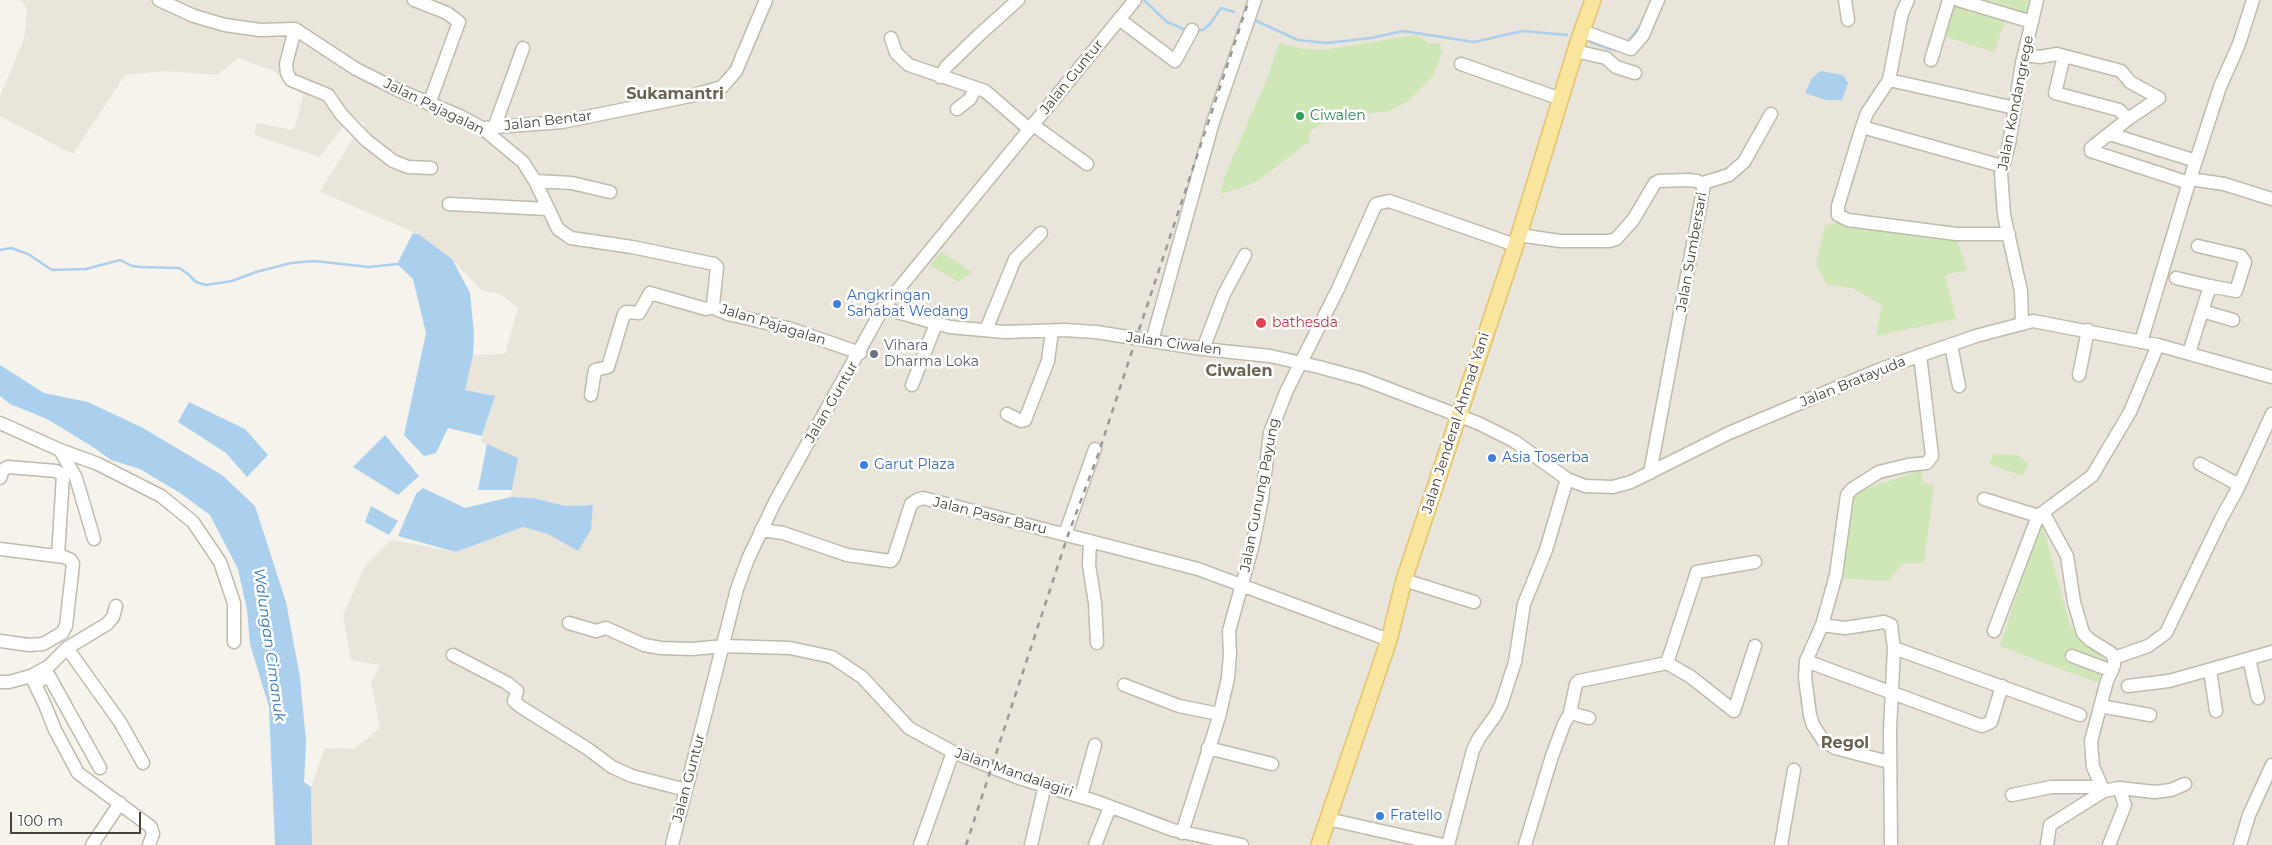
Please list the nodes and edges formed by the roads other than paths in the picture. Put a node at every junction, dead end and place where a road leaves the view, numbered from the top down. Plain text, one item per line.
1 (159, 0) edge
2 (414, 0) edge
3 (766, 0) edge
4 (1018, 0) edge
5 (1135, 0) edge
6 (1255, 0) edge
7 (1658, 0) edge
8 (1845, 0) edge
9 (1908, 0) edge
10 (1949, 0) edge
11 (1958, 0) edge
12 (2037, 0) edge
13 (2253, 0) edge
14 (1588, 1) edge
15 (1119, 19) junction
16 (1848, 20) dead end
17 (2032, 22) junction
18 (295, 29) junction
19 (1192, 30) dead end
20 (1582, 32) junction
21 (891, 38) dead end
22 (523, 48) dead end
23 (1575, 51) junction
24 (2024, 55) junction
25 (2064, 56) junction
26 (1931, 60) dead end
27 (1461, 64) dead end
28 (1635, 73) dead end
29 (940, 76) junction
30 (1889, 80) junction
31 (975, 88) junction
32 (1561, 99) junction
33 (429, 104) junction
34 (2016, 108) junction
35 (957, 109) dead end
36 (1771, 114) dead end
37 (2128, 119) junction
38 (1030, 127) junction
39 (1862, 127) junction
40 (488, 128) junction
41 (2110, 134) junction
42 (2196, 161) junction
43 (1087, 164) dead end
44 (2002, 166) junction
45 (431, 168) dead end
46 (535, 181) junction
47 (2190, 181) junction
48 (1703, 183) junction
49 (610, 192) dead end
50 (2272, 199) edge
51 (448, 204) dead end
52 (547, 209) junction
53 (1041, 233) dead end
54 (2009, 234) junction
55 (1517, 240) junction
56 (2198, 246) dead end
57 (1245, 255) dead end
58 (2176, 278) dead end
59 (2210, 286) junction
60 (714, 307) junction
61 (883, 308) junction
62 (2202, 311) junction
63 (2233, 320) dead end
64 (936, 324) junction
65 (2022, 324) junction
66 (986, 330) junction
67 (2088, 330) junction
68 (1052, 331) junction
69 (1152, 341) junction
70 (2141, 342) junction
71 (1951, 345) junction
72 (2158, 345) junction
73 (1203, 349) junction
74 (860, 353) junction
75 (2189, 353) junction
76 (1920, 355) junction
77 (1300, 363) junction
78 (2079, 375) dead end
79 (2272, 377) edge
80 (912, 385) dead end
81 (1959, 386) dead end
82 (591, 395) dead end
83 (1007, 414) dead end
84 (2272, 414) edge
85 (1459, 416) junction
86 (0, 423) edge
87 (1095, 449) dead end
88 (60, 450) junction
89 (2200, 464) dead end
90 (1650, 473) junction
91 (0, 478) edge
92 (1567, 479) junction
93 (2239, 485) junction
94 (1984, 499) dead end
95 (2041, 514) junction
96 (761, 530) junction
97 (1066, 535) junction
98 (94, 539) dead end
99 (1090, 542) junction
100 (0, 548) edge
101 (58, 556) junction
102 (1755, 562) dead end
103 (1404, 580) junction
104 (1242, 584) junction
105 (1474, 602) dead end
106 (116, 606) dead end
107 (569, 623) dead end
108 (1822, 625) junction
109 (1994, 631) dead end
110 (0, 640) edge
111 (1389, 640) junction
112 (234, 642) dead end
113 (1096, 643) dead end
114 (724, 646) junction
115 (1755, 646) dead end
116 (67, 648) junction
117 (1894, 648) junction
118 (2272, 652) edge
119 (453, 655) dead end
120 (2072, 656) dead end
121 (2114, 658) junction
122 (2248, 659) junction
123 (1806, 661) junction
124 (1667, 663) junction
125 (2210, 670) junction
126 (2112, 672) junction
127 (33, 680) junction
128 (0, 682) edge
129 (1124, 685) dead end
130 (2002, 686) junction
131 (2128, 686) dead end
132 (1893, 693) junction
133 (2258, 698) dead end
134 (2100, 706) junction
135 (2216, 711) dead end
136 (1570, 713) junction
137 (1220, 714) junction
138 (2080, 715) dead end
139 (2150, 715) dead end
140 (1589, 718) dead end
141 (1095, 745) dead end
142 (1208, 748) junction
143 (953, 752) junction
144 (1889, 762) junction
145 (143, 764) dead end
146 (1272, 764) dead end
147 (2272, 764) edge
148 (100, 768) dead end
149 (1794, 770) dead end
150 (2185, 784) dead end
151 (1045, 785) junction
152 (2119, 788) junction
153 (2103, 789) junction
154 (686, 790) junction
155 (2012, 795) dead end
156 (1081, 796) junction
157 (120, 803) junction
158 (1110, 807) junction
159 (1328, 819) junction
160 (1182, 833) junction
161 (92, 845) edge
162 (149, 845) edge
163 (672, 845) edge
164 (920, 845) edge
165 (1031, 845) edge
166 (1095, 845) edge
167 (1242, 845) edge
168 (1319, 845) edge
169 (1443, 845) edge
170 (1448, 845) edge
171 (1525, 845) edge
172 (1781, 845) edge
173 (1891, 845) edge
174 (2047, 845) edge
175 (2109, 845) edge
176 (2240, 845) edge

1 - 18 street
2 - 33 street
3 - 40 street, Jalan Bentar
4 - 29 street
5 - 15 street, Jalan Guntur
6 - 69 street
7 - 20 street
8 - 16 street
9 - 30 street
10 - 26 street
11 - 17 street
12 - 17 street, Jalan Kondangrege
13 - 42 street
14 - 20 main road, Jalan Jenderal Ahmad Yani
15 - 19 street
15 - 38 street, Jalan Guntur
17 - 24 street, Jalan Kondangrege
18 - 33 street, Jalan Pajagalan
18 - 45 street
20 - 23 main road, Jalan Jenderal Ahmad Yani
21 - 29 street
22 - 40 street
23 - 28 street
23 - 32 main road, Jalan Jenderal Ahmad Yani
24 - 25 street
24 - 34 street, Jalan Kondangrege
25 - 37 street
25 - 37 street
27 - 32 street
29 - 31 street
30 - 34 street
30 - 39 street
31 - 35 street
31 - 38 street
32 - 55 main road, Jalan Jenderal Ahmad Yani
33 - 40 street, Jalan Pajagalan
34 - 44 street, Jalan Kondangrege
36 - 48 street
37 - 41 street
38 - 43 street
38 - 61 street, Jalan Guntur
39 - 44 street
39 - 54 street
40 - 46 street, Jalan Pajagalan
41 - 42 street
41 - 47 street
42 - 47 street
44 - 54 street, Jalan Kondangrege
46 - 49 street
46 - 52 street, Jalan Pajagalan
47 - 50 street
47 - 70 street
48 - 55 street, Jalan Sumbersari
48 - 90 street, Jalan Sumbersari
51 - 52 street
52 - 60 street, Jalan Pajagalan
53 - 66 street
54 - 65 street, Jalan Kondangrege
55 - 77 street, Jalan Gunung Payung
55 - 85 main road, Jalan Jenderal Ahmad Yani
56 - 59 street
57 - 73 street
58 - 59 street
59 - 62 street
60 - 74 street, Jalan Pajagalan
60 - 82 street
61 - 64 street, Jalan Ciwalen
61 - 74 street, Jalan Guntur
62 - 63 street
62 - 75 street
64 - 66 street, Jalan Ciwalen
64 - 80 street
65 - 67 street, Jalan Bratayuda
65 - 71 street, Jalan Bratayuda
66 - 68 street, Jalan Ciwalen
67 - 70 street, Jalan Bratayuda
67 - 78 street
68 - 69 street, Jalan Ciwalen
68 - 83 street
69 - 73 street, Jalan Ciwalen
70 - 72 street, Jalan Bratayuda
71 - 76 street, Jalan Bratayuda
71 - 81 street
72 - 75 street, Jalan Bratayuda
72 - 95 street
73 - 77 street, Jalan Ciwalen
74 - 96 street, Jalan Guntur
75 - 79 street, Jalan Bratayuda
76 - 90 street, Jalan Bratayuda
76 - 108 street
77 - 85 street, Jalan Ciwalen
77 - 104 street, Jalan Gunung Payung
84 - 93 street
85 - 92 street, Jalan Bratayuda
85 - 103 main road, Jalan Jenderal Ahmad Yani
86 - 88 street
87 - 97 street
88 - 98 street
88 - 112 street
89 - 93 street
90 - 92 street, Jalan Bratayuda
91 - 101 street
92 - 170 street
93 - 121 street
94 - 95 street
95 - 109 street
95 - 121 street
96 - 97 street, Jalan Pasar Baru
96 - 114 street, Jalan Guntur
97 - 99 street, Jalan Pasar Baru
99 - 104 street, Jalan Pasar Baru
99 - 113 street
100 - 101 street
101 - 110 street
102 - 124 street
103 - 105 street
103 - 111 main road, Jalan Jenderal Ahmad Yani
104 - 111 street, Jalan Pasar Baru
104 - 137 street, Jalan Gunung Payung
106 - 116 street
107 - 114 street, Jalan Mandalagiri
108 - 117 street
108 - 123 street
111 - 159 main road, Jalan Jenderal Ahmad Yani
114 - 143 street, Jalan Mandalagiri
114 - 154 street, Jalan Guntur
115 - 124 street
116 - 127 street
116 - 145 street
117 - 130 street
117 - 132 street
118 - 122 street
119 - 154 street
120 - 126 street
121 - 126 street
122 - 125 street
122 - 133 street
123 - 132 street
123 - 144 street
124 - 136 street
125 - 131 street
125 - 135 street
126 - 134 street
127 - 128 street
127 - 148 street
127 - 157 street
129 - 137 street
130 - 132 street
130 - 138 street
132 - 144 street
134 - 139 street
134 - 153 street
136 - 140 street
136 - 171 street
137 - 142 street, Jalan Gunung Payung
141 - 156 street
142 - 146 street
142 - 160 street, Jalan Gunung Payung
143 - 151 street, Jalan Mandalagiri
143 - 164 street
144 - 173 street
147 - 176 street
149 - 172 street
150 - 152 street
151 - 156 street, Jalan Mandalagiri
151 - 165 street
152 - 153 street
152 - 175 street
153 - 155 street
153 - 174 street
154 - 163 street, Jalan Guntur
156 - 158 street, Jalan Mandalagiri
157 - 161 street
157 - 162 street
158 - 160 street, Jalan Mandalagiri
158 - 166 street
159 - 168 main road, Jalan Jenderal Ahmad Yani
159 - 169 street
160 - 167 street, Jalan Mandalagiri

